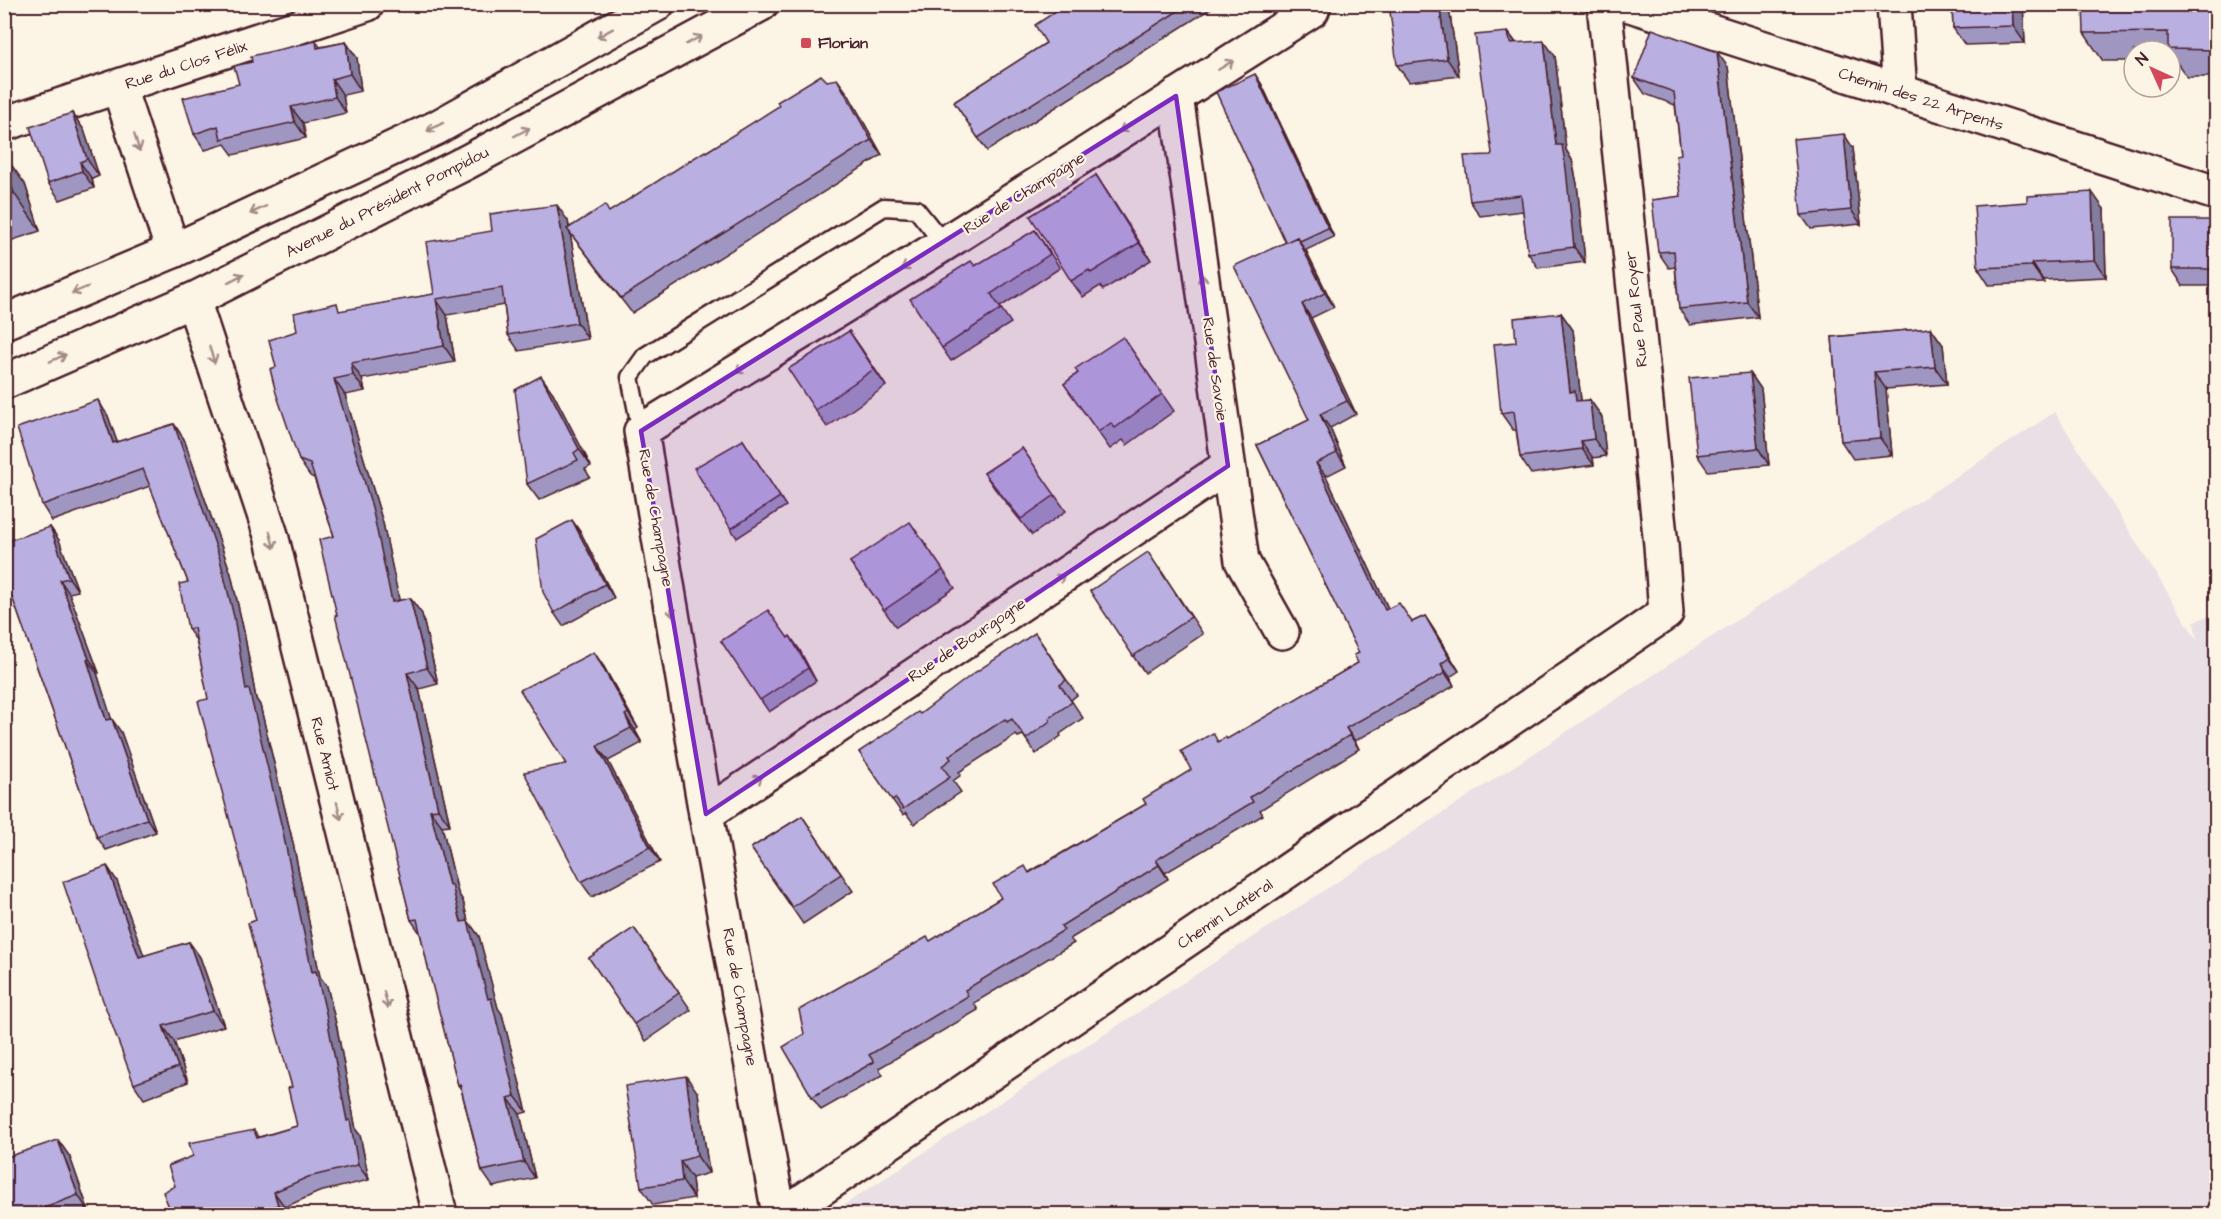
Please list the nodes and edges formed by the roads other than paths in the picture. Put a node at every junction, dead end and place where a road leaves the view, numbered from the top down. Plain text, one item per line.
1 (368, 4) edge
2 (657, 4) edge
3 (761, 4) edge
4 (1314, 4) edge
5 (1604, 4) edge
6 (1627, 4) edge
7 (1894, 4) edge
8 (119, 88) junction
9 (1900, 93) junction
10 (1176, 96) junction
11 (4, 124) edge
12 (2217, 193) edge
13 (944, 244) junction
14 (173, 251) junction
15 (193, 300) junction
16 (4, 322) edge
17 (4, 382) edge
18 (640, 431) junction
19 (1228, 465) junction
20 (1666, 613) joint
21 (1282, 632) dead end
22 (706, 814) junction
23 (440, 1215) edge
24 (779, 1215) edge
25 (784, 1215) edge

1 - 8 street, Rue du Clos Félix
2 -> 14 street
15 -> 3 street, Avenue du Président Pompidou
10 -> 4 street, Rue de Champagne
5 - 20 street, Rue Paul Royer
6 - 9 street, Chemin des 22 Arpents
7 - 9 street
8 - 11 street, Rue du Clos Félix
8 -> 14 street
9 - 12 street, Chemin des 22 Arpents
10 -> 13 street, Rue de Champagne
19 -> 10 street, Rue de Savoie
13 -> 18 street, Rue de Champagne
13 - 18 lane
14 -> 16 street
17 -> 15 street, Avenue du Président Pompidou
15 -> 23 street, Rue Amiot
18 -> 22 street, Rue de Champagne
19 - 21 street, Rue de Savoie
22 -> 19 street, Rue de Bourgogne
20 - 25 street, Chemin Latéral
22 - 24 street, Rue de Champagne

